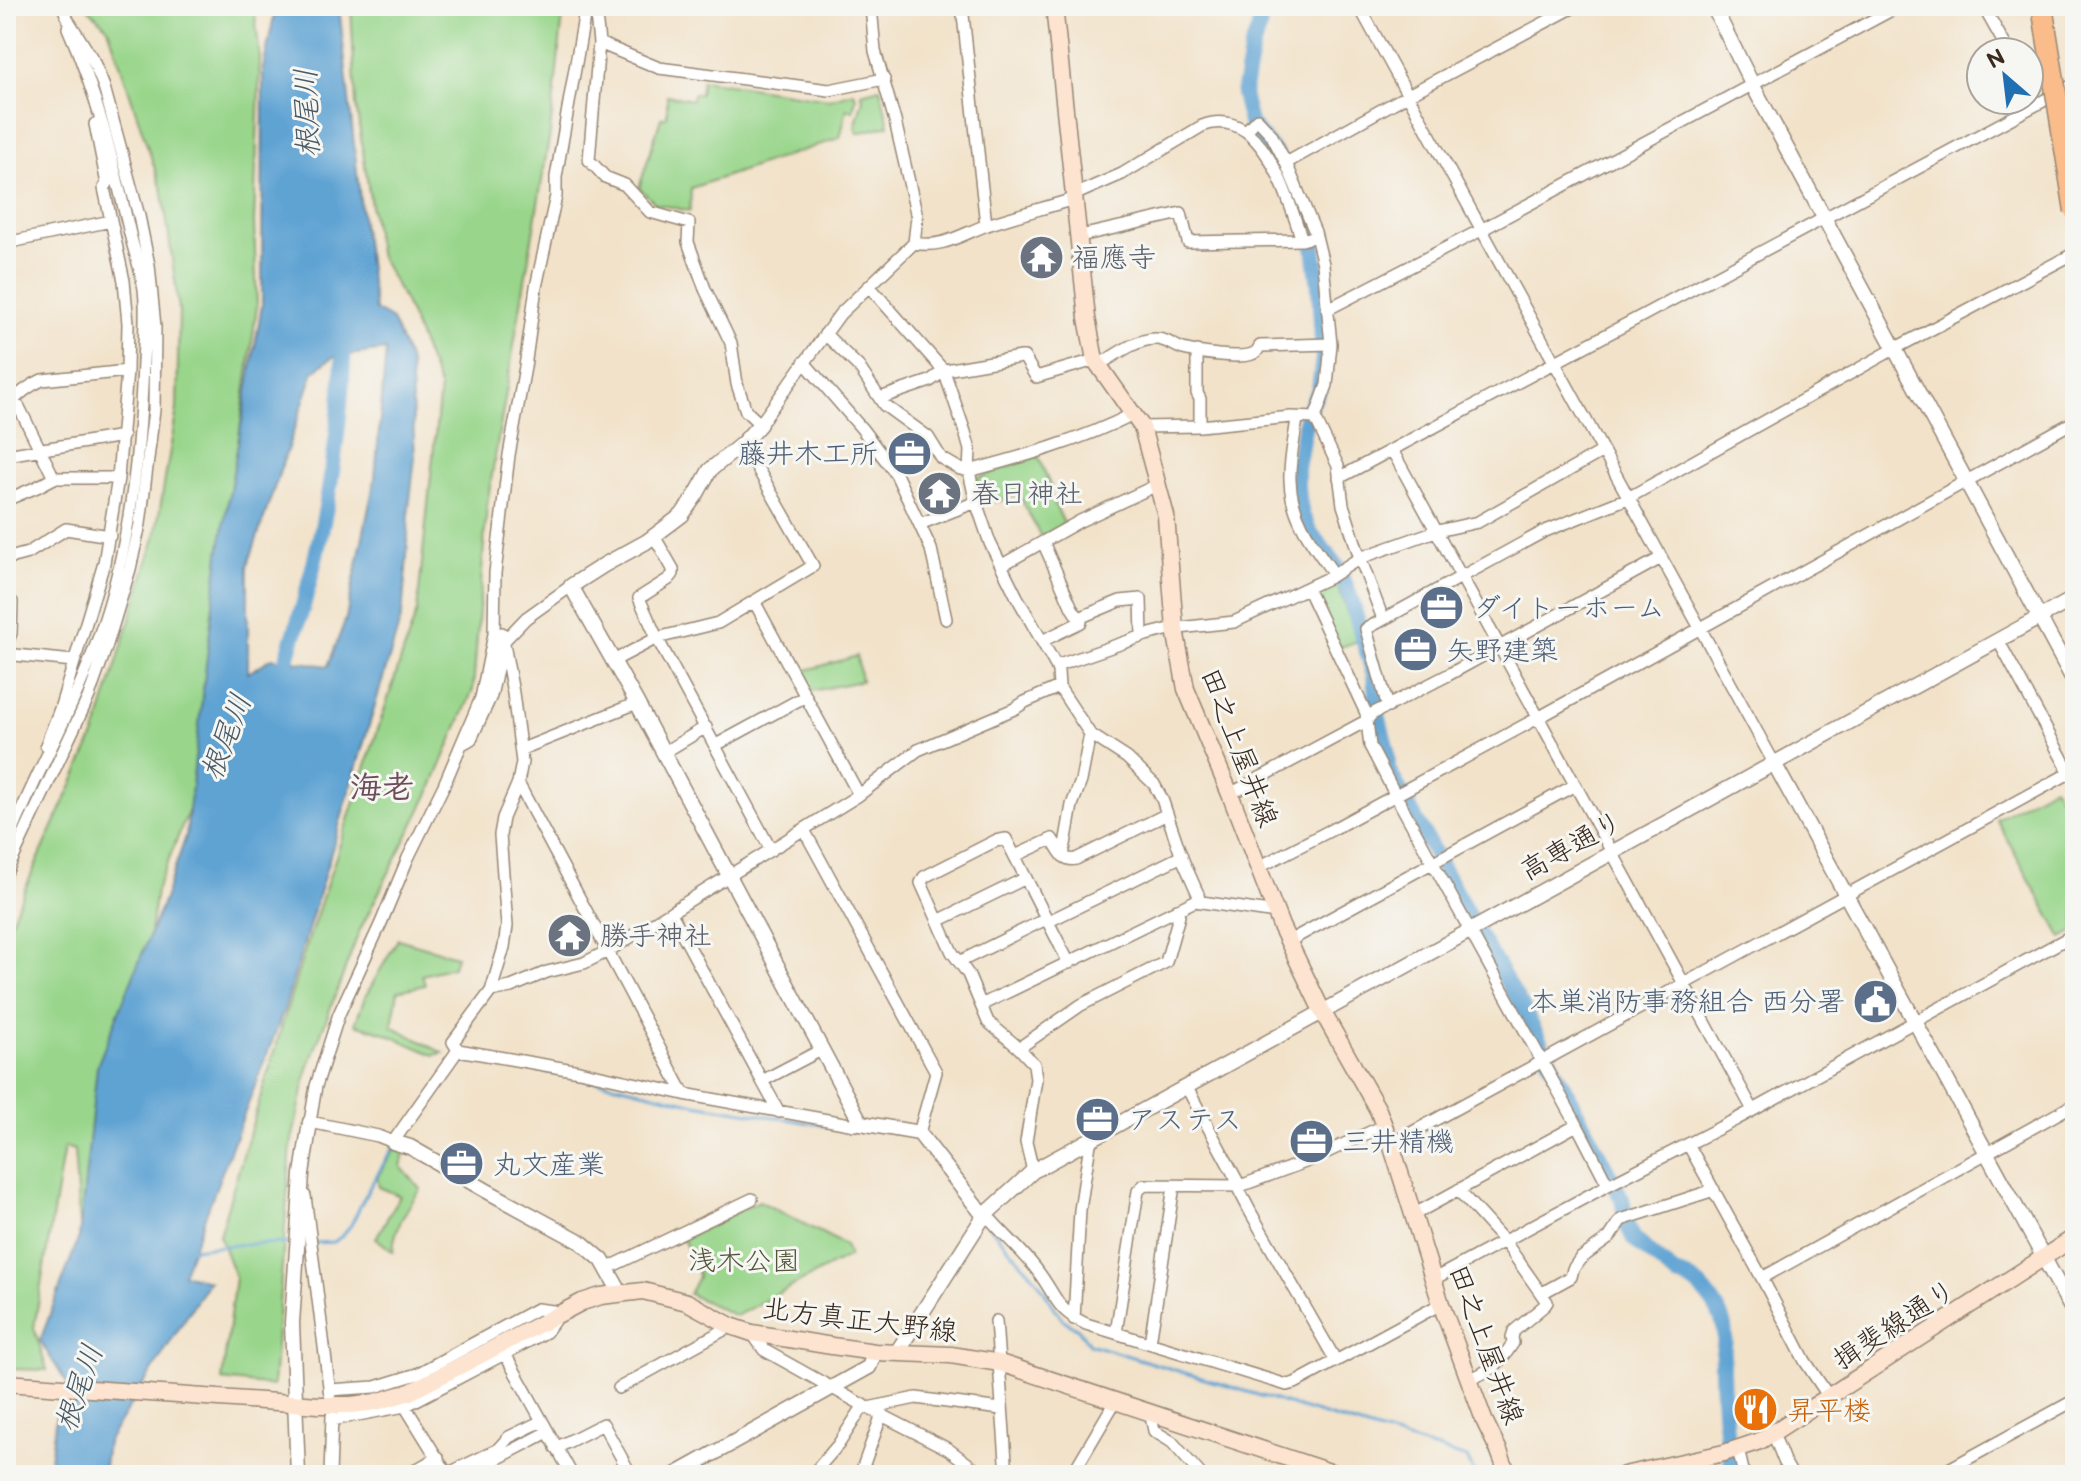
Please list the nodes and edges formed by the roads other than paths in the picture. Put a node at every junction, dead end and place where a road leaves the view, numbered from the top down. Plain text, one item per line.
1 (63, 6) edge
2 (586, 6) edge
3 (595, 6) edge
4 (871, 6) edge
5 (962, 6) edge
6 (1054, 6) edge
7 (1359, 6) edge
8 (1576, 6) edge
9 (1713, 6) edge
10 (1899, 6) edge
11 (1983, 6) edge
12 (2042, 6) edge
13 (68, 20) junction
14 (2000, 36) edge
15 (599, 43) junction
16 (884, 79) junction
17 (1752, 84) junction
18 (2075, 84) edge
19 (1408, 95) junction
20 (2045, 99) edge
21 (96, 106) junction
22 (2013, 116) edge
23 (1249, 127) junction
24 (1286, 163) junction
25 (1076, 194) junction
26 (2075, 211) edge
27 (1824, 217) junction
28 (111, 221) junction
29 (986, 225) junction
30 (1481, 230) junction
31 (1080, 236) junction
32 (1316, 236) junction
33 (1302, 240) junction
34 (6, 243) edge
35 (914, 243) junction
36 (2075, 253) edge
37 (869, 286) junction
38 (1328, 309) junction
39 (825, 334) junction
40 (1331, 344) junction
41 (1894, 349) junction
42 (1197, 351) junction
43 (804, 362) junction
44 (1555, 362) junction
45 (1096, 363) junction
46 (127, 371) junction
47 (944, 371) junction
48 (880, 398) junction
49 (9, 404) edge
50 (1297, 418) junction
51 (1315, 418) junction
52 (1137, 421) junction
53 (2075, 421) edge
54 (760, 424) junction
55 (1200, 426) junction
56 (123, 436) junction
57 (743, 443) junction
58 (41, 449) junction
59 (1392, 450) junction
60 (1603, 451) junction
61 (6, 455) edge
62 (969, 471) junction
63 (54, 478) junction
64 (118, 478) junction
65 (1339, 478) junction
66 (1966, 481) junction
67 (1157, 485) junction
68 (1628, 498) junction
69 (6, 500) edge
70 (976, 502) junction
71 (920, 524) junction
72 (1435, 531) junction
73 (110, 536) junction
74 (654, 536) junction
75 (1043, 542) junction
76 (1360, 558) junction
77 (1661, 558) junction
78 (6, 559) edge
79 (1002, 565) junction
80 (1338, 572) junction
81 (1460, 577) junction
82 (571, 586) junction
83 (1307, 588) junction
84 (2075, 598) edge
85 (6, 601) edge
86 (754, 601) junction
87 (2039, 617) junction
88 (1079, 618) junction
89 (946, 619) dead end
90 (1383, 619) junction
91 (1175, 629) junction
92 (1700, 629) junction
93 (1142, 636) junction
94 (503, 637) junction
95 (657, 638) junction
96 (1998, 640) junction
97 (1042, 641) junction
98 (6, 646) edge
99 (1499, 647) junction
100 (6, 654) edge
101 (73, 661) junction
102 (613, 661) junction
103 (1056, 666) junction
104 (2075, 683) edge
105 (1059, 687) junction
106 (806, 696) junction
107 (637, 703) junction
108 (1388, 707) junction
109 (1538, 718) junction
110 (1366, 721) junction
111 (706, 727) junction
112 (1090, 734) junction
113 (716, 745) junction
114 (460, 746) junction
115 (522, 749) junction
116 (663, 753) junction
117 (48, 754) junction
118 (1774, 763) junction
119 (2072, 772) edge
120 (518, 783) junction
121 (1575, 785) junction
122 (1230, 794) junction
123 (859, 795) junction
124 (1396, 796) junction
125 (1167, 814) junction
126 (804, 830) junction
127 (6, 847) edge
128 (771, 850) junction
129 (1612, 852) junction
130 (1015, 856) junction
131 (1063, 856) junction
132 (1182, 856) junction
133 (1432, 863) junction
134 (1259, 867) junction
135 (6, 873) edge
136 (729, 877) junction
137 (1026, 878) junction
138 (1847, 896) junction
139 (1199, 901) junction
140 (1177, 909) junction
141 (671, 913) junction
142 (1276, 913) junction
143 (938, 921) junction
144 (1047, 921) junction
145 (1473, 928) junction
146 (2075, 934) edge
147 (1289, 941) junction
148 (608, 951) junction
149 (959, 962) junction
150 (1069, 963) junction
151 (1684, 985) junction
152 (491, 991) junction
153 (981, 1005) junction
154 (1322, 1011) junction
155 (1915, 1022) junction
156 (1019, 1048) junction
157 (458, 1050) junction
158 (821, 1050) junction
159 (1542, 1061) junction
160 (762, 1081) junction
161 (1186, 1086) junction
162 (684, 1094) junction
163 (2075, 1104) edge
164 (1753, 1110) junction
165 (779, 1112) junction
166 (310, 1122) junction
167 (861, 1123) junction
168 (1577, 1125) junction
169 (1383, 1126) junction
170 (919, 1133) junction
171 (1091, 1137) junction
172 (393, 1142) junction
173 (1391, 1144) junction
174 (1688, 1144) junction
175 (1986, 1153) junction
176 (1033, 1171) junction
177 (302, 1174) junction
178 (1612, 1183) junction
179 (1174, 1186) junction
180 (1240, 1186) junction
181 (1458, 1190) junction
182 (1714, 1190) junction
183 (752, 1199) dead end
184 (1413, 1215) junction
185 (984, 1216) junction
186 (2075, 1237) edge
187 (1505, 1242) junction
188 (2044, 1257) junction
189 (608, 1268) junction
190 (1762, 1278) junction
191 (1434, 1279) junction
192 (620, 1292) junction
193 (1542, 1293) junction
194 (1441, 1304) junction
195 (562, 1312) junction
196 (2075, 1315) edge
197 (1074, 1319) junction
198 (996, 1321) dead end
199 (731, 1326) junction
200 (752, 1333) junction
201 (1116, 1333) junction
202 (1150, 1343) junction
203 (875, 1352) junction
204 (897, 1352) junction
205 (505, 1354) junction
206 (1336, 1361) junction
207 (1000, 1363) junction
208 (1469, 1380) junction
209 (6, 1383) edge
210 (832, 1387) junction
211 (619, 1388) dead end
212 (1829, 1397) junction
213 (1116, 1400) junction
214 (2075, 1400) edge
215 (294, 1403) junction
216 (405, 1406) junction
217 (866, 1407) junction
218 (1001, 1409) junction
219 (1150, 1411) junction
220 (882, 1414) junction
221 (545, 1426) junction
222 (1773, 1433) junction
223 (556, 1448) junction
224 (1731, 1451) junction
225 (438, 1457) junction
226 (569, 1474) edge
227 (1072, 1474) edge
228 (298, 1475) edge
229 (330, 1475) edge
230 (407, 1475) edge
231 (466, 1475) edge
232 (631, 1475) edge
233 (675, 1475) edge
234 (812, 1475) edge
235 (860, 1475) edge
236 (983, 1475) edge
237 (1007, 1475) edge
238 (1201, 1475) edge
239 (1339, 1475) edge
240 (1508, 1475) edge
241 (1624, 1475) edge
242 (1744, 1475) edge
243 (1792, 1475) edge
244 (1938, 1475) edge

1 - 13 street
2 - 114 street
3 - 15 street
4 - 16 street
5 - 29 street
6 - 25 main road, 田之上屋井線
7 - 19 street
8 - 19 street
9 - 17 street
10 - 17 street
11 - 14 street
12 - 26 highway, bridge
13 - 21 street
13 - 135 street
15 - 16 street
15 - 54 street
16 - 35 street
17 - 27 street
17 - 30 street
18 - 20 street
19 - 24 street
19 - 30 street
21 - 28 street
21 - 117 street
22 - 27 street
23 - 24 street
23 - 25 street
23 - 33 street
24 - 32 street
25 - 29 street
25 - 31 main road, 田之上屋井線
27 - 41 street
27 - 44 street
28 - 34 street
28 - 46 street
29 - 35 street
30 - 38 street
30 - 44 street
31 - 33 street
31 - 45 main road, 田之上屋井線
32 - 33 street
32 - 38 street
35 - 37 street
36 - 41 street
37 - 39 street
37 - 47 street
38 - 40 street
39 - 43 street
39 - 48 street
40 - 42 street
40 - 51 street
41 - 66 street
41 - 68 street
42 - 45 street
42 - 55 street
43 - 54 street
43 - 71 street
44 - 59 street
44 - 60 street
45 - 47 street
45 - 52 main road, 田之上屋井線
46 - 49 street
46 - 56 street
47 - 48 street
47 - 62 street
48 - 62 street
49 - 58 street
50 - 51 street
50 - 55 street
50 - 80 street
51 - 65 street
52 - 55 street
52 - 62 street
52 - 67 main road, 田之上屋井線
53 - 66 street
54 - 57 street
56 - 58 street
56 - 64 street
57 - 74 street
57 - 86 street
58 - 61 street
58 - 63 street
59 - 65 street
59 - 72 street
60 - 68 street
60 - 72 street
62 - 70 street
63 - 64 street
63 - 69 street
64 - 73 street
65 - 76 street
66 - 87 street
66 - 92 street
67 - 75 street
67 - 91 main road, 田之上屋井線
68 - 77 street
68 - 81 street
70 - 71 street
70 - 79 street
71 - 89 street
72 - 76 street
72 - 81 street
73 - 78 street
73 - 101 street
74 - 82 street
74 - 95 street
75 - 79 street
75 - 88 street
76 - 80 street
76 - 90 street
77 - 92 street
77 - 99 street
79 - 97 street
80 - 83 street
81 - 90 street
81 - 99 street
82 - 94 street
82 - 102 street
83 - 91 street
83 - 110 street
84 - 87 street, 高専通り
85 - 98 street
86 - 95 street
86 - 106 street
87 - 96 street, 高専通り
87 - 104 street
88 - 93 street
88 - 97 street
90 - 108 street
91 - 93 street
91 - 122 main road, 田之上屋井線
92 - 109 street
92 - 118 street
93 - 103 street
94 - 114 street
94 - 115 street
95 - 102 street
95 - 111 street
96 - 118 street, 高専通り
96 - 119 street
97 - 103 street
99 - 108 street
99 - 109 street
100 - 101 street
101 - 117 street
102 - 107 street
103 - 105 street
105 - 112 street
105 - 123 street
106 - 113 street
106 - 123 street
107 - 115 street
107 - 116 street
108 - 110 street
109 - 121 street
109 - 124 street
110 - 122 street
110 - 124 street
111 - 113 street
111 - 116 street
112 - 125 street
112 - 131 street
113 - 128 street
114 - 166 street
115 - 120 street
116 - 136 street
117 - 127 street
118 - 129 street, 高専通り
118 - 138 street
119 - 138 street
120 - 148 street
120 - 152 street
121 - 129 street
121 - 133 street
122 - 134 main road, 田之上屋井線
123 - 126 street
124 - 133 street
124 - 134 street
125 - 131 street
125 - 132 street
126 - 128 street
126 - 170 street
128 - 136 street
129 - 145 street, 高専通り
129 - 151 street
130 - 131 street
130 - 137 street
130 - 143 street
132 - 139 street
132 - 144 street
133 - 145 street
133 - 147 street
134 - 142 main road, 田之上屋井線
136 - 141 street
136 - 158 street
137 - 143 street
137 - 144 street
138 - 151 street
138 - 155 street
139 - 140 street
139 - 142 street
140 - 150 street
140 - 156 street
141 - 148 street
141 - 160 street
142 - 147 main road, 田之上屋井線
143 - 149 street
144 - 149 street
144 - 150 street
145 - 154 street, 高専通り
145 - 159 street
146 - 155 street
147 - 154 main road, 田之上屋井線
148 - 152 street
148 - 162 street
149 - 153 street
150 - 153 street
151 - 159 street
151 - 164 street
152 - 157 street
153 - 156 street
154 - 161 street, 高専通り
154 - 169 main road, 田之上屋井線
155 - 164 street
155 - 175 street
156 - 176 street
157 - 162 street
157 - 172 street
158 - 160 street
158 - 167 street
159 - 168 street
159 - 173 street
160 - 165 street
161 - 171 street, 高専通り
161 - 180 street
162 - 165 street
163 - 175 street
164 - 174 street
165 - 167 street
166 - 172 street
166 - 177 street
167 - 170 street
168 - 178 street
168 - 181 street
169 - 173 main road, 田之上屋井線
169 - 180 street
170 - 185 street
171 - 176 street, 高専通り
171 - 197 street
172 - 189 street
173 - 184 main road, 田之上屋井線
174 - 178 street
174 - 182 street
175 - 188 street
175 - 190 street
176 - 185 street, 高専通り
177 - 195 street
177 - 215 street
178 - 187 street
179 - 180 street
179 - 201 street
179 - 202 street
180 - 206 street
181 - 184 street
181 - 187 street
182 - 190 street
182 - 193 street
183 - 189 street
184 - 191 main road, 田之上屋井線
185 - 197 street
185 - 204 street, 高専通り
186 - 188 main road, 揖斐線通り
187 - 191 street
187 - 193 street
188 - 196 street
188 - 212 main road, 揖斐線通り
189 - 192 street
190 - 212 street
191 - 194 main road, 田之上屋井線
192 - 195 main road, 北方真正大野線
192 - 199 main road, 北方真正大野線
193 - 208 street
194 - 206 street
194 - 208 main road, 田之上屋井線
195 - 205 street
195 - 215 main road, 北方真正大野線
197 - 201 street
198 - 207 street
199 - 200 main road, 北方真正大野線
199 - 211 street
200 - 203 main road, 北方真正大野線
200 - 210 street
201 - 202 street
202 - 206 street
203 - 204 main road, 北方真正大野線
203 - 210 street
204 - 207 main road, 北方真正大野線
205 - 216 street
205 - 221 street
207 - 213 main road, 北方真正大野線
207 - 218 street
208 - 240 main road, 田之上屋井線
209 - 215 main road, 北方真正大野線
210 - 217 street
210 - 233 street
212 - 222 main road, 揖斐線通り
213 - 219 main road, 北方真正大野線
213 - 227 street
214 - 244 street
215 - 228 street
216 - 225 street
216 - 229 street
217 - 218 street
217 - 220 street
217 - 234 street
218 - 237 street
219 - 238 street
219 - 239 main road, 北方真正大野線
220 - 235 street
220 - 236 street
221 - 223 street
221 - 225 street
221 - 231 street
222 - 224 main road, 揖斐線通り
222 - 243 street
223 - 226 street
223 - 232 street
224 - 241 main road, 揖斐線通り
224 - 242 street
225 - 230 street

